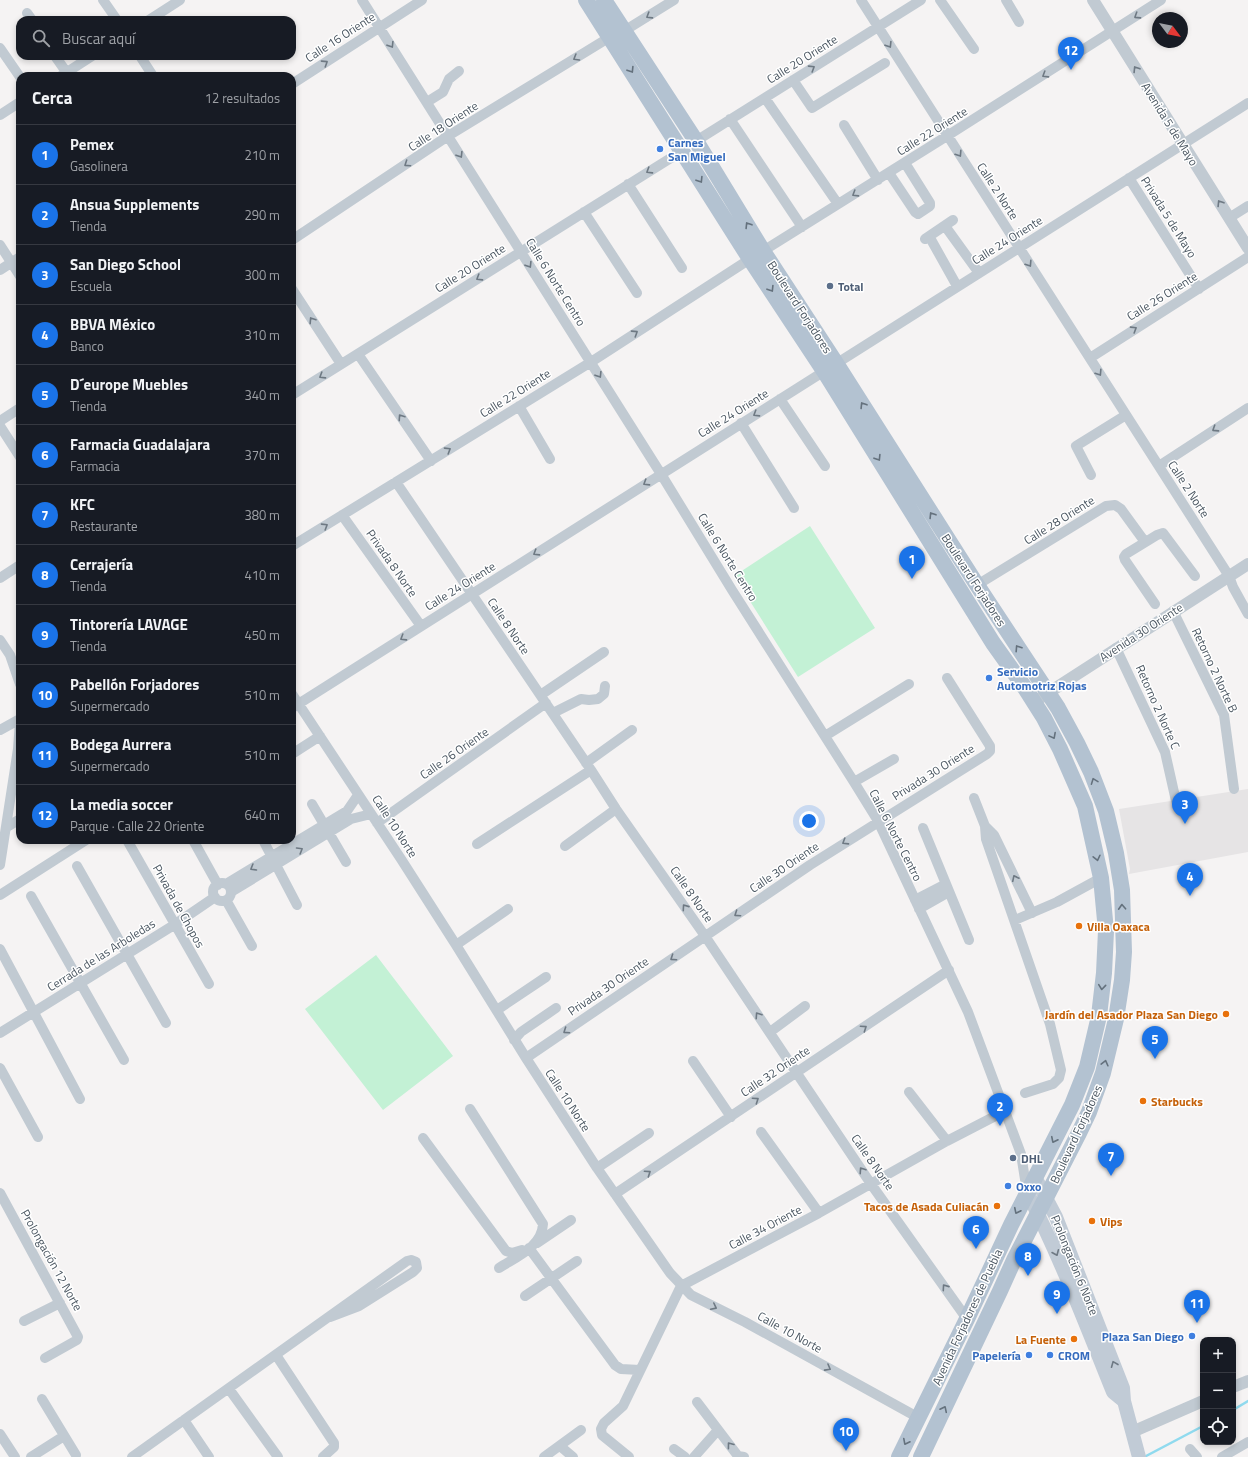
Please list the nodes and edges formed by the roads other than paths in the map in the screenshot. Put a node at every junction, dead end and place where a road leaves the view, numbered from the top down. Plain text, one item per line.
1 (103, 0) edge
2 (180, 0) edge
3 (362, 0) edge
4 (422, 0) edge
5 (586, 0) edge
6 (604, 0) edge
7 (674, 0) edge
8 (861, 0) edge
9 (921, 0) edge
10 (940, 0) edge
11 (1006, 0) edge
12 (1093, 0) edge
13 (1161, 0) edge
14 (113, 16) edge
15 (155, 16) edge
16 (1019, 22) dead end
17 (878, 27) junction
18 (380, 28) junction
19 (1113, 31) junction
20 (617, 34) junction
21 (0, 48) edge
22 (974, 49) dead end
23 (58, 60) edge
24 (86, 60) edge
25 (143, 60) edge
26 (885, 63) dead end
27 (17, 72) edge
28 (63, 72) edge
29 (67, 72) edge
30 (150, 72) edge
31 (459, 72) dead end
32 (796, 78) junction
33 (296, 81) edge
34 (765, 98) junction
35 (427, 102) junction
36 (1248, 103) edge
37 (16, 105) edge
38 (0, 115) edge
39 (730, 119) junction
40 (844, 125) dead end
41 (448, 136) junction
42 (947, 136) junction
43 (696, 141) junction
44 (1183, 145) junction
45 (682, 151) junction
46 (905, 163) junction
47 (889, 173) junction
48 (1130, 178) junction
49 (878, 180) junction
50 (628, 184) junction
51 (838, 204) junction
52 (1248, 206) edge
53 (584, 212) junction
54 (1229, 218) junction
55 (802, 227) junction
56 (296, 237) edge
57 (0, 245) edge
58 (1019, 248) junction
59 (1248, 248) edge
60 (521, 251) junction
61 (757, 255) junction
62 (1248, 257) edge
63 (16, 260) edge
64 (682, 268) dead end
65 (0, 270) edge
66 (979, 273) junction
67 (957, 286) junction
68 (1199, 289) junction
69 (637, 293) dead end
70 (296, 294) edge
71 (358, 354) junction
72 (1090, 358) junction
73 (591, 362) junction
74 (341, 364) junction
75 (830, 367) junction
76 (296, 392) edge
77 (780, 399) junction
78 (519, 406) junction
79 (1248, 408) edge
80 (16, 411) edge
81 (1126, 415) junction
82 (0, 421) edge
83 (741, 423) junction
84 (0, 426) edge
85 (16, 451) edge
86 (550, 459) dead end
87 (431, 461) junction
88 (825, 466) dead end
89 (1159, 466) junction
90 (661, 474) junction
91 (1091, 475) dead end
92 (396, 482) junction
93 (794, 508) dead end
94 (342, 516) junction
95 (1145, 542) junction
96 (296, 544) edge
97 (1248, 564) edge
98 (16, 570) edge
99 (1194, 576) dead end
100 (1229, 576) junction
101 (0, 578) edge
102 (977, 586) junction
103 (471, 594) junction
104 (1155, 604) dead end
105 (1173, 612) junction
106 (1248, 614) edge
107 (421, 626) junction
108 (0, 640) edge
109 (1116, 648) junction
110 (604, 652) dead end
111 (16, 672) edge
112 (947, 678) dead end
113 (909, 684) dead end
114 (605, 686) dead end
115 (1047, 692) junction
116 (543, 700) junction
117 (1034, 702) junction
118 (296, 705) edge
119 (296, 707) edge
120 (553, 714) junction
121 (16, 720) edge
122 (0, 730) edge
123 (632, 730) dead end
124 (320, 736) junction
125 (825, 736) junction
126 (296, 751) edge
127 (894, 759) dead end
128 (16, 763) edge
129 (589, 766) junction
130 (854, 782) junction
131 (1234, 789) dead end
132 (358, 795) junction
133 (974, 798) dead end
134 (1176, 801) dead end
135 (312, 804) dead end
136 (616, 809) junction
137 (374, 819) junction
138 (16, 822) edge
139 (878, 822) junction
140 (985, 826) junction
141 (7, 827) junction
142 (923, 828) dead end
143 (326, 829) junction
144 (80, 844) edge
145 (129, 844) edge
146 (196, 844) edge
147 (265, 844) edge
148 (478, 844) dead end
149 (565, 846) dead end
150 (274, 861) junction
151 (346, 862) dead end
152 (1007, 862) junction
153 (0, 865) edge
154 (77, 866) dead end
155 (996, 866) junction
156 (1101, 878) junction
157 (948, 888) junction
158 (225, 890) junction
159 (0, 895) edge
160 (31, 896) dead end
161 (297, 905) dead end
162 (917, 905) junction
163 (508, 910) dead end
164 (1032, 913) junction
165 (1015, 920) junction
166 (174, 925) junction
167 (705, 936) junction
168 (969, 940) dead end
169 (456, 945) junction
170 (252, 946) dead end
171 (0, 949) edge
172 (126, 954) junction
173 (949, 970) junction
174 (546, 977) dead end
175 (80, 984) junction
176 (209, 984) dead end
177 (805, 1006) dead end
178 (556, 1008) dead end
179 (497, 1010) junction
180 (34, 1013) junction
181 (166, 1023) dead end
182 (770, 1032) junction
183 (0, 1033) edge
184 (514, 1040) junction
185 (526, 1058) junction
186 (124, 1060) dead end
187 (693, 1061) dead end
188 (0, 1068) edge
189 (796, 1073) junction
190 (909, 1092) dead end
191 (1025, 1093) dead end
192 (80, 1100) dead end
193 (470, 1109) dead end
194 (1005, 1111) junction
195 (731, 1116) junction
196 (761, 1132) dead end
197 (649, 1133) dead end
198 (38, 1137) dead end
199 (423, 1138) dead end
200 (947, 1141) junction
201 (1021, 1154) junction
202 (597, 1168) junction
203 (1035, 1177) junction
204 (872, 1184) junction
205 (1027, 1192) junction
206 (0, 1193) edge
207 (615, 1194) junction
208 (1046, 1198) junction
209 (819, 1213) junction
210 (1038, 1213) junction
211 (571, 1220) dead end
212 (532, 1246) junction
213 (577, 1261) dead end
214 (499, 1268) dead end
215 (551, 1279) junction
216 (681, 1286) junction
217 (524, 1296) dead end
218 (60, 1303) junction
219 (330, 1317) junction
220 (967, 1319) junction
221 (24, 1321) dead end
222 (276, 1355) junction
223 (45, 1358) dead end
224 (640, 1370) junction
225 (1248, 1381) edge
226 (1236, 1386) edge
227 (229, 1389) junction
228 (42, 1399) dead end
229 (1124, 1401) junction
230 (697, 1402) dead end
231 (1200, 1402) edge
232 (919, 1418) junction
233 (184, 1420) junction
234 (581, 1430) dead end
235 (718, 1430) junction
236 (1132, 1432) junction
237 (0, 1434) edge
238 (64, 1436) junction
239 (1248, 1442) edge
240 (560, 1446) junction
241 (1190, 1448) dead end
242 (674, 1450) dead end
243 (76, 1455) dead end
244 (136, 1456) edge
245 (15, 1457) edge
246 (31, 1457) edge
247 (209, 1457) edge
248 (278, 1457) edge
249 (323, 1457) edge
250 (544, 1457) edge
251 (573, 1457) edge
252 (629, 1457) edge
253 (685, 1457) edge
254 (694, 1457) edge
255 (744, 1457) edge
256 (899, 1457) edge
257 (921, 1457) edge
258 (1139, 1457) edge
259 (1197, 1457) edge
260 (1222, 1457) edge

1 - 14 street
2 - 15 street
3 - 18 street, Calle 6 Norte Centro
4 - 18 street, Calle 16 Oriente
5 - 20 main road, Boulevard Forjadores
6 - 20 main road, Boulevard Forjadores
7 -> 20 street, Calle 18 Oriente
8 - 17 street, Calle 2 Norte
9 - 17 street, Calle 20 Oriente
10 - 22 street
11 - 16 street
12 - 19 street, Avenida 5 de Mayo
13 -> 19 street, Calle 22 Oriente
32 -> 17 street, Calle 20 Oriente
17 -> 42 street, Calle 2 Norte
33 -> 18 street, Calle 16 Oriente
18 -> 35 street, Calle 6 Norte Centro
19 -> 42 street, Calle 22 Oriente
44 -> 19 street, Avenida 5 de Mayo
20 -> 41 street, Calle 18 Oriente
20 - 43 main road, Boulevard Forjadores
20 -> 45 main road, Boulevard Forjadores
21 - 27 street
23 - 28 street
24 - 29 street
25 - 30 street
26 - 32 street
31 - 35 street
32 - 34 street, Calle 20 Oriente
34 - 39 street, Calle 20 Oriente
34 - 51 street
35 - 41 street, Calle 6 Norte Centro
36 - 44 street, Calle 24 Oriente
37 - 38 street
39 - 43 street, Calle 20 Oriente
39 - 55 street
40 - 49 street
41 -> 56 street, Calle 18 Oriente
41 -> 60 street, Calle 6 Norte Centro
42 - 46 street, Calle 22 Oriente
42 -> 58 street, Calle 2 Norte
61 -> 43 main road, Boulevard Forjadores
44 - 48 street, Calle 24 Oriente
54 -> 44 street, Avenida 5 de Mayo
45 -> 50 street, Calle 20 Oriente
45 -> 61 main road, Boulevard Forjadores
46 - 47 street, Calle 22 Oriente
46 - 47 street
47 - 49 street, Calle 22 Oriente
48 - 58 street, Calle 24 Oriente
48 - 68 street, Privada 5 de Mayo
49 -> 51 street, Calle 22 Oriente
50 - 53 street, Calle 20 Oriente
50 - 64 street
51 - 55 street, Calle 22 Oriente
52 - 54 street
53 - 60 street, Calle 20 Oriente
53 - 69 street
54 - 59 street, Avenida 5 de Mayo
55 - 61 street, Calle 22 Oriente
57 - 63 street
58 - 66 street, Calle 24 Oriente
58 -> 72 street, Calle 2 Norte
60 -> 71 street, Calle 20 Oriente
60 -> 73 street, Calle 6 Norte Centro
73 -> 61 street, Calle 22 Oriente
61 - 75 main road, Boulevard Forjadores
62 - 68 street, Calle 26 Oriente
63 - 65 street
66 - 67 street, Calle 24 Oriente
66 - 67 street
67 - 75 street, Calle 24 Oriente
72 -> 68 street, Calle 26 Oriente
74 -> 70 street
71 - 74 street, Calle 20 Oriente
87 -> 71 street
72 -> 81 street, Calle 2 Norte
73 - 78 street, Calle 22 Oriente
73 -> 90 street, Calle 6 Norte Centro
74 -> 76 street, Calle 20 Oriente
75 - 77 street, Calle 24 Oriente
102 -> 75 main road, Boulevard Forjadores
75 -> 117 main road, Boulevard Forjadores
77 -> 83 street, Calle 24 Oriente
77 - 88 street
78 - 86 street
87 -> 78 street, Calle 22 Oriente
79 -> 89 street
80 - 82 street
81 - 89 street, Calle 2 Norte
81 - 91 street
83 - 90 street, Calle 24 Oriente
83 - 93 street
84 - 85 street
87 - 92 street, Calle 22 Oriente
89 - 100 street, Calle 2 Norte
90 -> 103 street, Calle 24 Oriente
90 - 125 street, Calle 6 Norte Centro
92 - 94 street, Calle 22 Oriente
92 - 103 street, Calle 8 Norte
96 -> 94 street, Calle 22 Oriente
94 - 107 street, Privada 8 Norte
95 - 99 street
95 - 102 street, Calle 28 Oriente
95 - 104 street
97 - 100 street, Avenida 30 Oriente
98 - 101 street
100 - 105 street, Avenida 30 Oriente
100 - 106 street, Calle 2 Norte
115 -> 102 main road, Boulevard Forjadores
103 - 107 street, Calle 24 Oriente
103 - 116 street, Calle 8 Norte
105 - 109 street, Avenida 30 Oriente
105 - 131 street, Retorno 2 Norte B
107 -> 118 street, Calle 24 Oriente
108 - 111 street
109 - 115 street, Avenida 30 Oriente
109 - 134 street, Retorno 2 Norte C
110 - 116 street, Calle 26 Oriente
112 - 139 street, Privada 30 Oriente
113 - 125 street
114 - 120 street
115 - 117 street, Avenida 30 Oriente
208 -> 115 main road, Boulevard Forjadores
116 - 120 street, Calle 8 Norte
116 - 137 street, Calle 26 Oriente
117 -> 156 main road, Boulevard Forjadores
119 - 124 street, Calle 10 Norte
120 - 129 street, Calle 8 Norte
121 - 122 street
123 - 129 street
124 - 126 street
124 - 132 street, Calle 10 Norte
125 - 130 street, Calle 6 Norte Centro
127 - 130 street
128 - 141 street
129 - 136 street, Calle 8 Norte
129 - 148 street
130 - 139 street, Calle 6 Norte Centro
132 - 137 street, Calle 10 Norte
132 - 143 street
133 - 140 street
135 - 143 street
136 - 149 street
167 -> 136 street, Calle 8 Norte
137 - 143 street
137 - 169 street, Calle 10 Norte
138 - 141 street
139 - 162 street, Calle 6 Norte Centro
139 -> 167 street, Calle 30 Oriente
140 - 152 street
140 - 155 street
141 - 153 street
142 - 157 street
143 - 150 street
143 - 151 street
144 - 159 street
145 - 166 street, Privada de Chopos
146 - 158 street
147 - 150 street
150 - 158 street
150 - 161 street
152 - 155 street
164 -> 152 street
154 - 172 street
155 - 165 street
156 - 164 street
156 -> 203 main road, Boulevard Forjadores
157 - 162 street
157 - 168 street
158 - 166 street, Cerrada de las Arboledas
158 - 170 street
160 - 175 street
162 - 173 street, Calle 6 Norte Centro
163 - 169 street
164 - 165 street
165 - 191 street
166 - 172 street, Cerrada de las Arboledas
166 - 176 street, Privada de Chopos
182 -> 167 street, Calle 8 Norte
167 -> 185 street, Privada 30 Oriente
169 - 179 street, Calle 10 Norte
171 - 180 street
172 - 175 street, Cerrada de las Arboledas
172 - 181 street
189 -> 173 street, Calle 32 Oriente
173 - 194 street, Calle 6 Norte Centro
174 - 179 street
175 - 180 street, Cerrada de las Arboledas
175 - 186 street
177 - 182 street
178 - 184 street
179 - 184 street, Calle 10 Norte
180 - 183 street, Cerrada de las Arboledas
180 - 192 street
182 - 189 street, Calle 8 Norte
184 - 185 street, Calle 10 Norte
185 - 202 street, Calle 10 Norte
187 - 195 street
188 - 198 street
195 -> 189 street, Calle 32 Oriente
204 -> 189 street, Calle 8 Norte
190 - 200 street
193 - 212 street
194 - 200 street, Calle 34 Oriente
194 - 201 street, Calle 6 Norte Centro
207 -> 195 street, Calle 32 Oriente
196 - 209 street
197 - 202 street
199 - 212 street
200 - 204 street, Calle 34 Oriente
201 - 203 street, Calle 6 Norte Centro
201 - 205 street, Calle 6 Norte Centro
202 - 207 street, Calle 10 Norte
203 - 205 main road, Avenida Forjadores de Puebla
203 - 208 main road, Prolongación 6 Norte
204 - 209 street, Calle 34 Oriente
220 -> 204 street, Calle 8 Norte
205 - 210 main road, Prolongación 6 Norte
205 -> 220 main road, Avenida Forjadores de Puebla
206 - 218 street, Prolongación 12 Norte
207 - 216 street, Calle 10 Norte
208 - 210 main road, Boulevard Forjadores
229 -> 208 main road, Prolongación 6 Norte
209 - 216 street, Calle 34 Oriente
210 -> 229 main road, Prolongación 6 Norte
257 -> 210 main road, Avenida Forjadores de Puebla
211 - 212 street
212 - 214 street
212 - 215 street
213 - 215 street
215 - 217 street
215 - 224 street
216 - 224 street
216 -> 232 street, Calle 10 Norte
218 - 221 street
218 - 223 street, Prolongación 12 Norte
219 - 219 street
219 - 222 street
220 - 232 main road, Avenida Forjadores de Puebla
222 - 227 street
222 - 249 street
224 - 252 street
225 - 226 street
227 - 233 street
227 - 248 street
228 - 238 street
229 - 236 main road, Prolongación 6 Norte
230 - 235 street
231 - 236 street
232 -> 256 main road, Avenida Forjadores de Puebla
233 - 244 street
233 - 247 street
234 - 240 street
235 - 254 street
255 -> 235 street
236 - 258 main road, Prolongación 6 Norte
237 - 245 street
238 - 243 street
238 - 246 street
239 - 260 street
240 - 250 street
240 - 251 street
241 - 259 street
242 - 253 street

